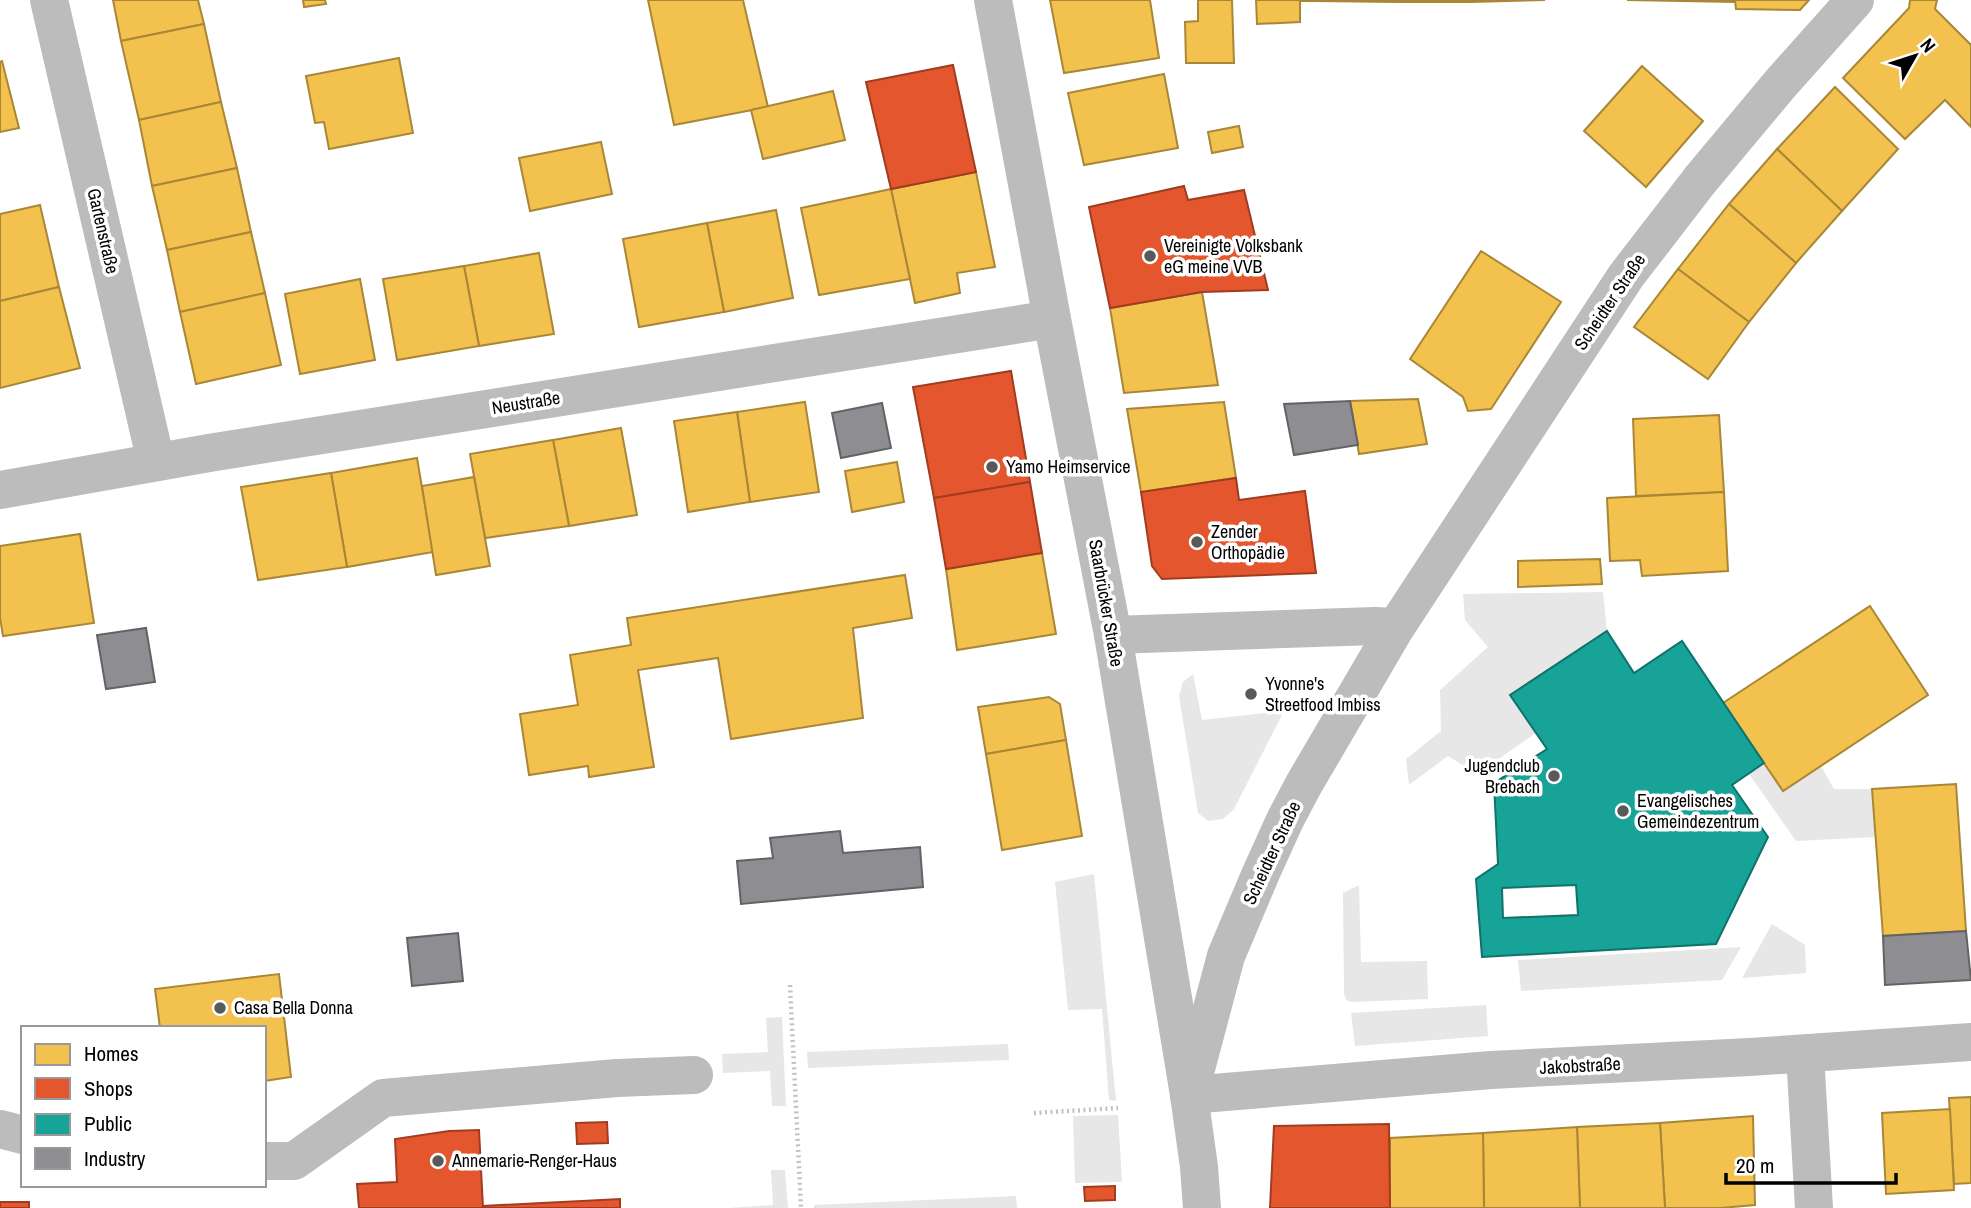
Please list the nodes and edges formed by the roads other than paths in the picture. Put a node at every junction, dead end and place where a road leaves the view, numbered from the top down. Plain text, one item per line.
1 (50, 0) edge
2 (993, 0) edge
3 (1855, 0) edge
4 (1052, 319) junction
5 (156, 462) junction
6 (0, 490) edge
7 (1396, 627) junction
8 (1113, 635) junction
9 (1971, 1042) edge
10 (1805, 1054) junction
11 (694, 1075) dead end
12 (1189, 1095) junction
13 (0, 1129) edge
14 (21, 1134) edge
15 (266, 1161) edge
16 (1202, 1208) edge
17 (1814, 1208) edge

1 - 5 street, Gartenstraße
2 - 4 street, Saarbrücker Straße
3 - 7 street, Scheidter Straße
4 - 5 street, Neustraße
4 - 8 street, Saarbrücker Straße
5 - 6 street, Neustraße
7 - 8 street
7 - 12 street, Scheidter Straße
8 - 12 street, Saarbrücker Straße
9 - 10 street, Jakobstraße
10 - 12 street, Jakobstraße
10 - 17 street
11 - 15 street
12 - 16 street, Saarbrücker Straße
13 - 14 street

